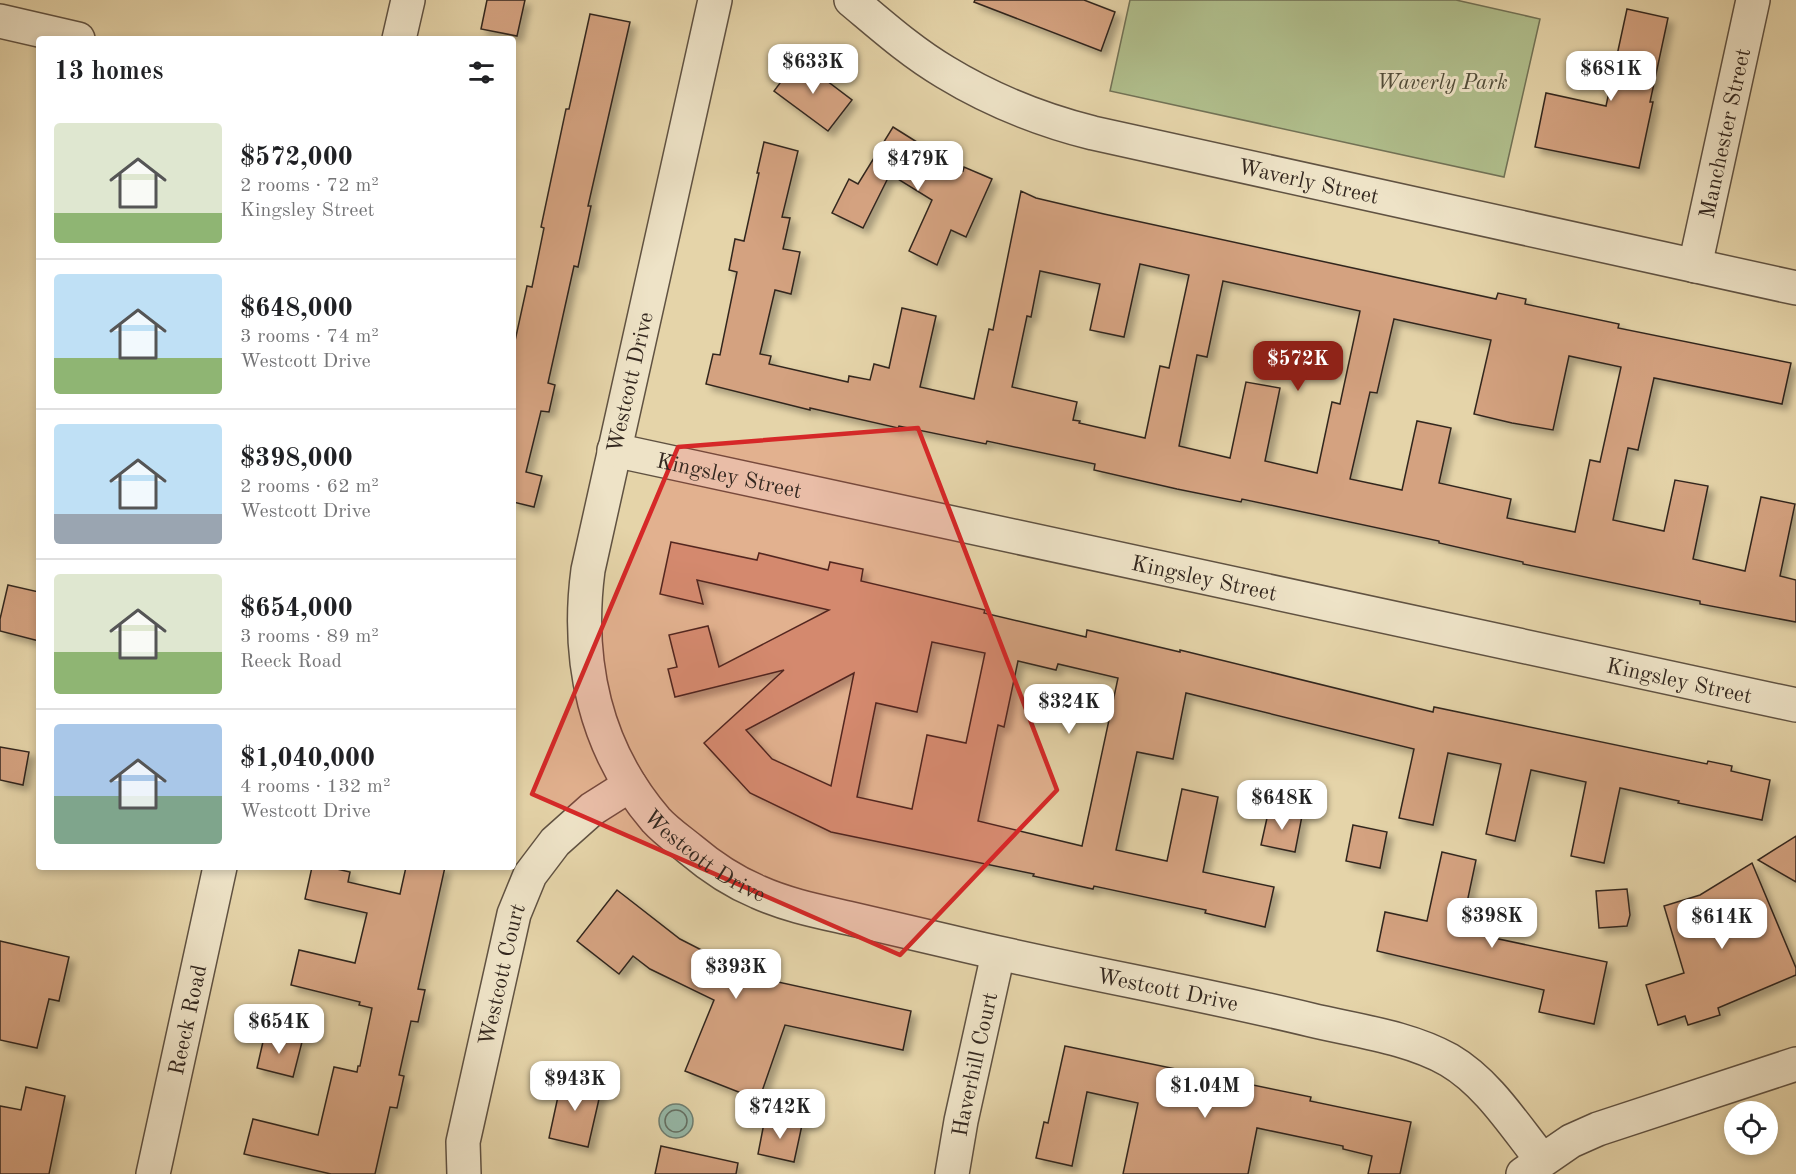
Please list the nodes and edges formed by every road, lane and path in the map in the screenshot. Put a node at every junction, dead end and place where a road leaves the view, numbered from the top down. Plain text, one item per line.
1 (408, 0) edge
2 (715, 0) edge
3 (851, 0) edge
4 (1753, 0) edge
5 (0, 21) edge
6 (65, 36) edge
7 (400, 36) edge
8 (1695, 266) junction
9 (1796, 288) edge
10 (614, 450) junction
11 (1796, 705) edge
12 (630, 785) junction
13 (219, 870) edge
14 (998, 954) junction
15 (1796, 1064) edge
16 (1533, 1167) edge
17 (153, 1174) edge
18 (464, 1174) edge
19 (952, 1174) edge

1 - 7 street
2 - 10 street, Westcott Drive
3 - 8 street, Waverly Street
4 - 8 street, Manchester Street
5 - 6 street
8 - 9 street, Waverly Street
10 - 11 street, Kingsley Street
10 - 12 street, Westcott Drive
12 - 14 street, Westcott Drive
12 - 18 street, Westcott Court
13 - 17 street, Reeck Road
14 - 16 street, Westcott Drive
14 - 19 street, Haverhill Court
15 - 16 street

